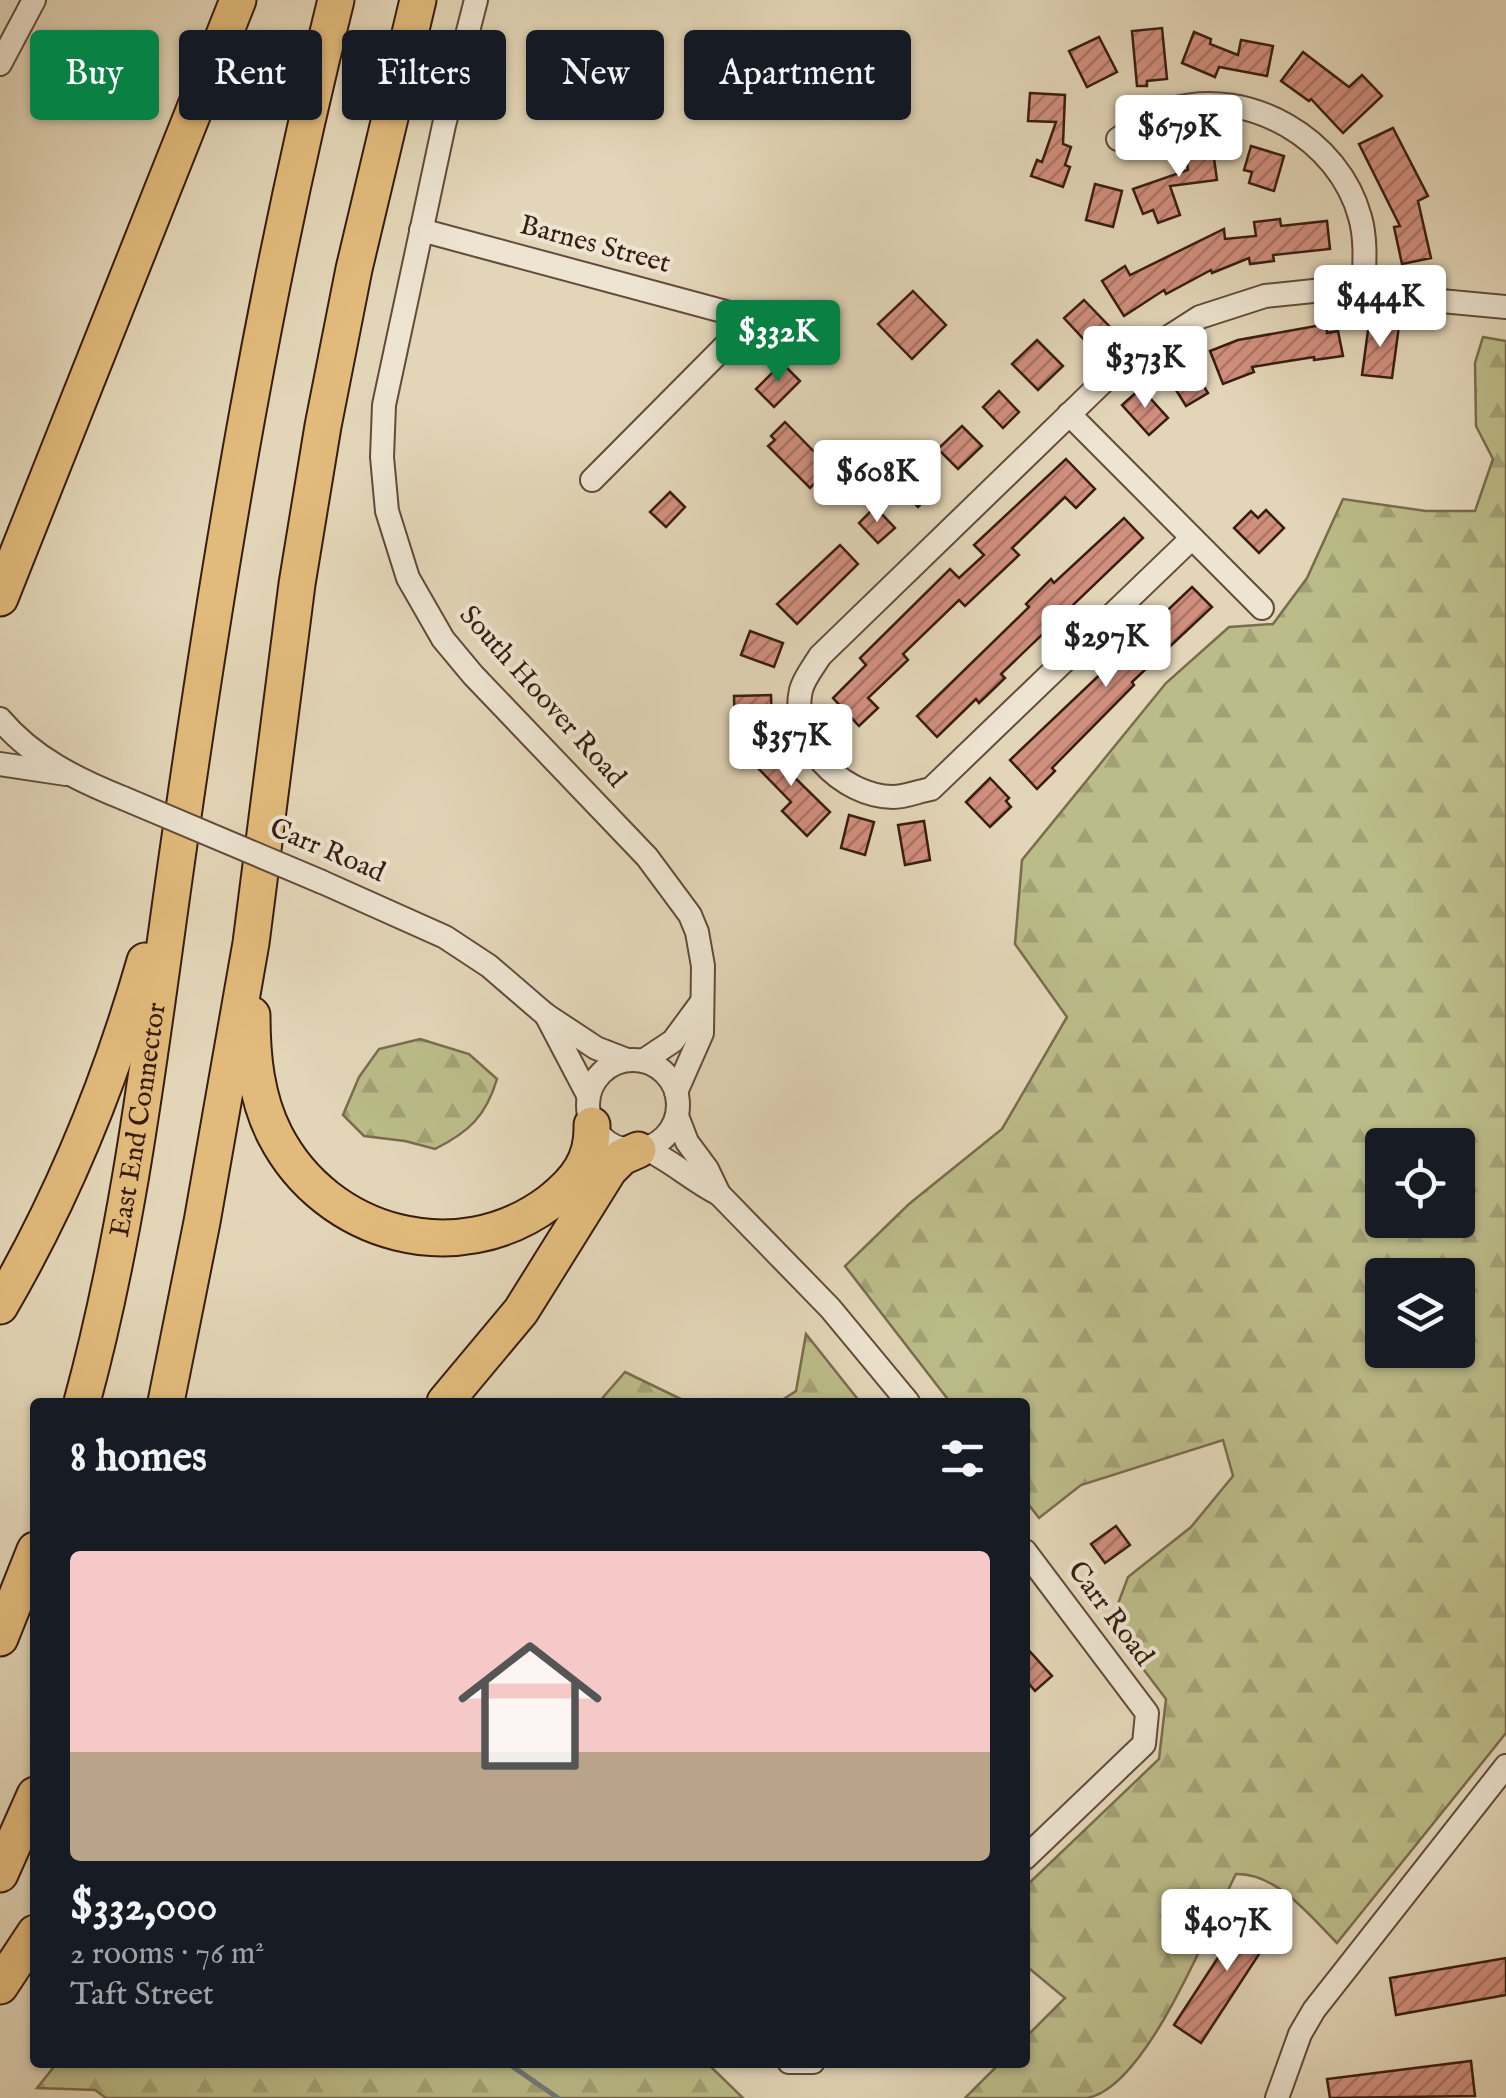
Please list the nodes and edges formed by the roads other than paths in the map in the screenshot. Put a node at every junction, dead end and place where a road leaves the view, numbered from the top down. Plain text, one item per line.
1 (34, 0) edge
2 (238, 0) edge
3 (336, 0) edge
4 (418, 0) edge
5 (476, 0) edge
6 (0, 64) edge
7 (1118, 139) dead end
8 (421, 230) junction
9 (1363, 294) junction
10 (1506, 308) edge
11 (1070, 414) junction
12 (592, 480) dead end
13 (1192, 538) junction
14 (0, 598) edge
15 (1262, 608) dead end
16 (0, 719) edge
17 (0, 764) edge
18 (66, 774) junction
19 (180, 834) junction
20 (251, 943) junction
21 (701, 1003) junction
22 (546, 1016) junction
23 (635, 1060) junction
24 (676, 1104) junction
25 (590, 1110) junction
26 (642, 1149) junction
27 (719, 1194) junction
28 (0, 1306) edge
29 (83, 1398) edge
30 (167, 1398) edge
31 (448, 1398) edge
32 (905, 1398) edge
33 (1030, 1558) edge
34 (30, 1563) edge
35 (0, 1638) edge
36 (1506, 1766) edge
37 (30, 1779) edge
38 (30, 1807) edge
39 (0, 1833) edge
40 (1030, 1853) edge
41 (0, 1874) edge
42 (30, 1941) edge
43 (0, 1986) edge
44 (1277, 2098) edge

1 - 6 street
2 - 14 highway
3 - 19 highway
4 - 20 highway
5 - 8 street, South Hoover Road
7 - 9 street
8 - 12 street, Barnes Street
8 - 21 street, South Hoover Road
9 - 10 street
9 - 11 street
11 - 13 street
11 - 13 street
13 - 15 street
16 - 18 street, Carr Road
17 - 18 street, Carr Road
18 - 22 street, Carr Road, bridge
19 - 28 highway
19 - 29 highway, East End Connector
20 - 25 highway
20 - 30 highway
21 - 23 street
21 - 24 street, South Hoover Road
22 - 23 street, Carr Road
22 - 25 street, Carr Road
23 - 24 street
23 - 25 street
24 - 26 street
24 - 27 street
25 - 26 street
26 - 27 street
26 - 31 highway
27 - 32 street
33 - 40 street, Carr Road
34 - 35 highway
36 - 44 street
37 - 39 highway
38 - 41 highway
42 - 43 highway

